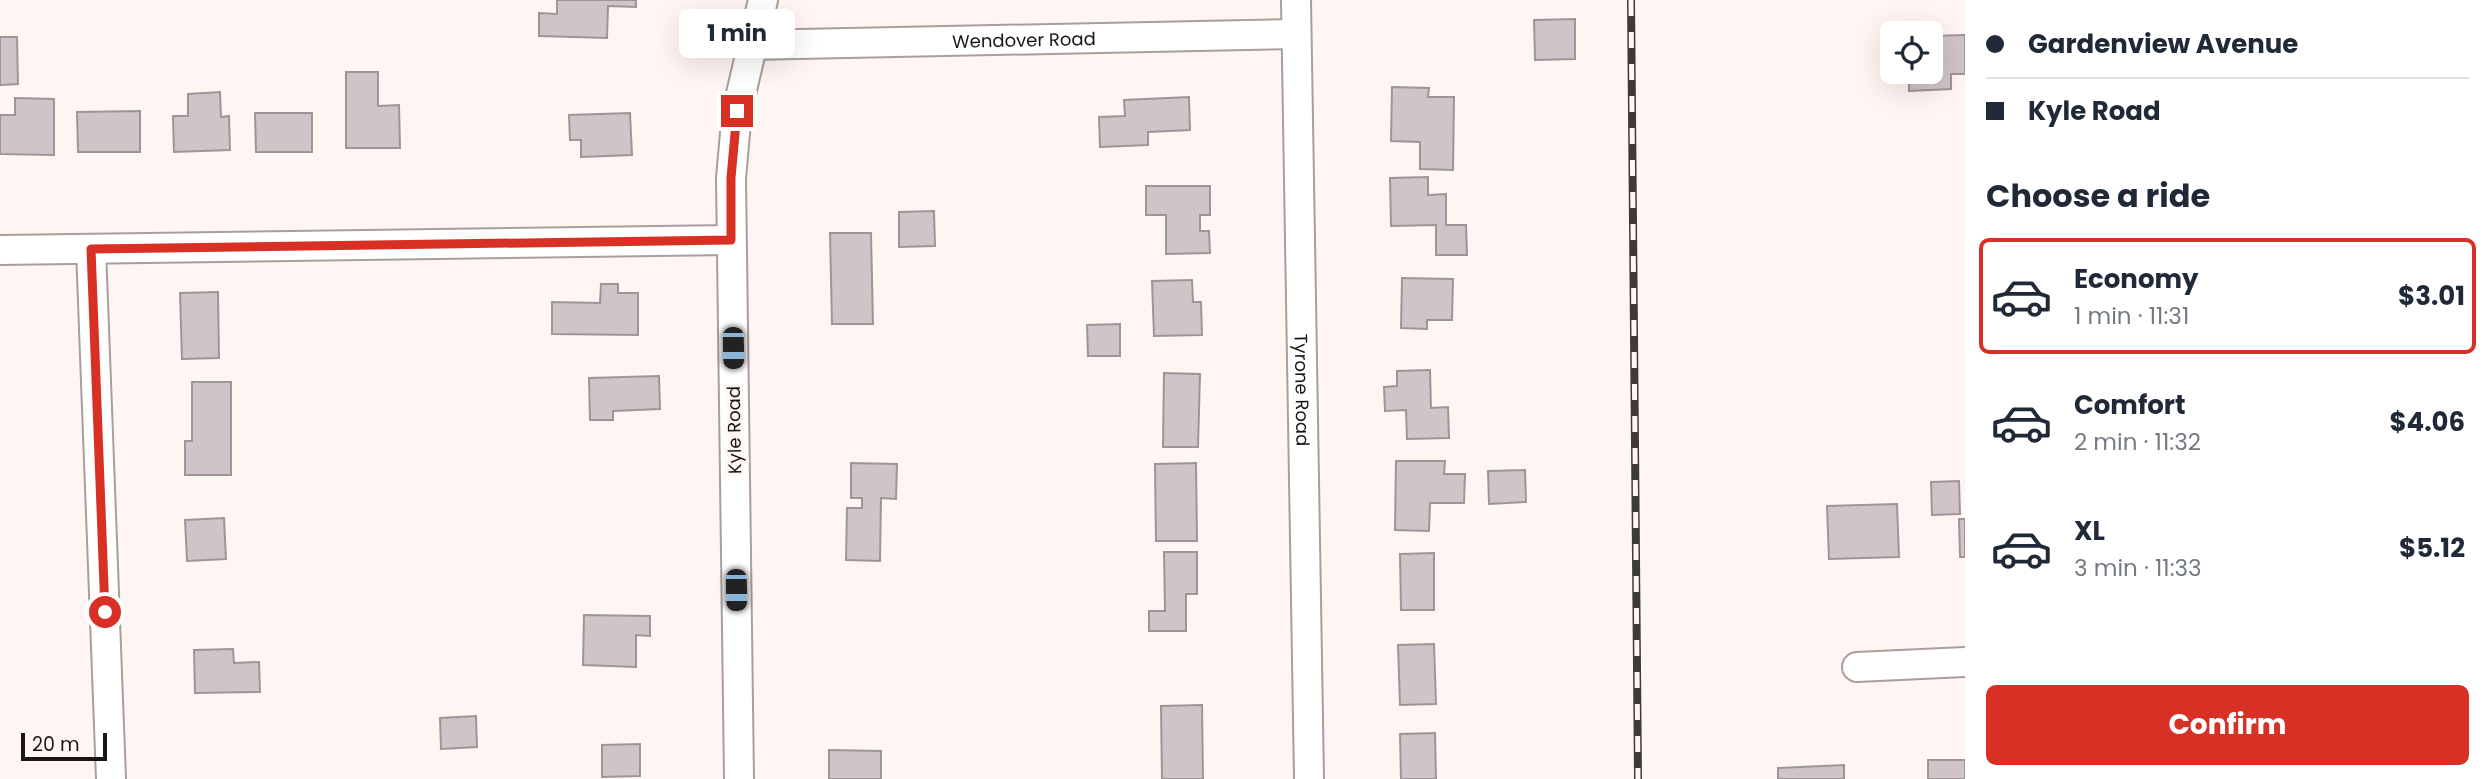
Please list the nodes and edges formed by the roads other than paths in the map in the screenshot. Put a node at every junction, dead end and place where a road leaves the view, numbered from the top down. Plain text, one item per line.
1 (763, 0) edge
2 (1296, 0) edge
3 (1296, 34) junction
4 (751, 45) junction
5 (731, 240) junction
6 (91, 249) junction
7 (0, 250) edge
8 (1965, 662) edge
9 (1857, 667) dead end
10 (111, 779) edge
11 (739, 779) edge
12 (1309, 779) edge

1 - 4 street, Kyle Road
2 - 3 street, Tyrone Road
3 - 4 street, Wendover Road
3 - 12 street, Tyrone Road
4 - 5 street, Kyle Road
5 - 6 street
5 - 11 street, Kyle Road
6 - 7 street
6 - 10 street
8 - 9 street

